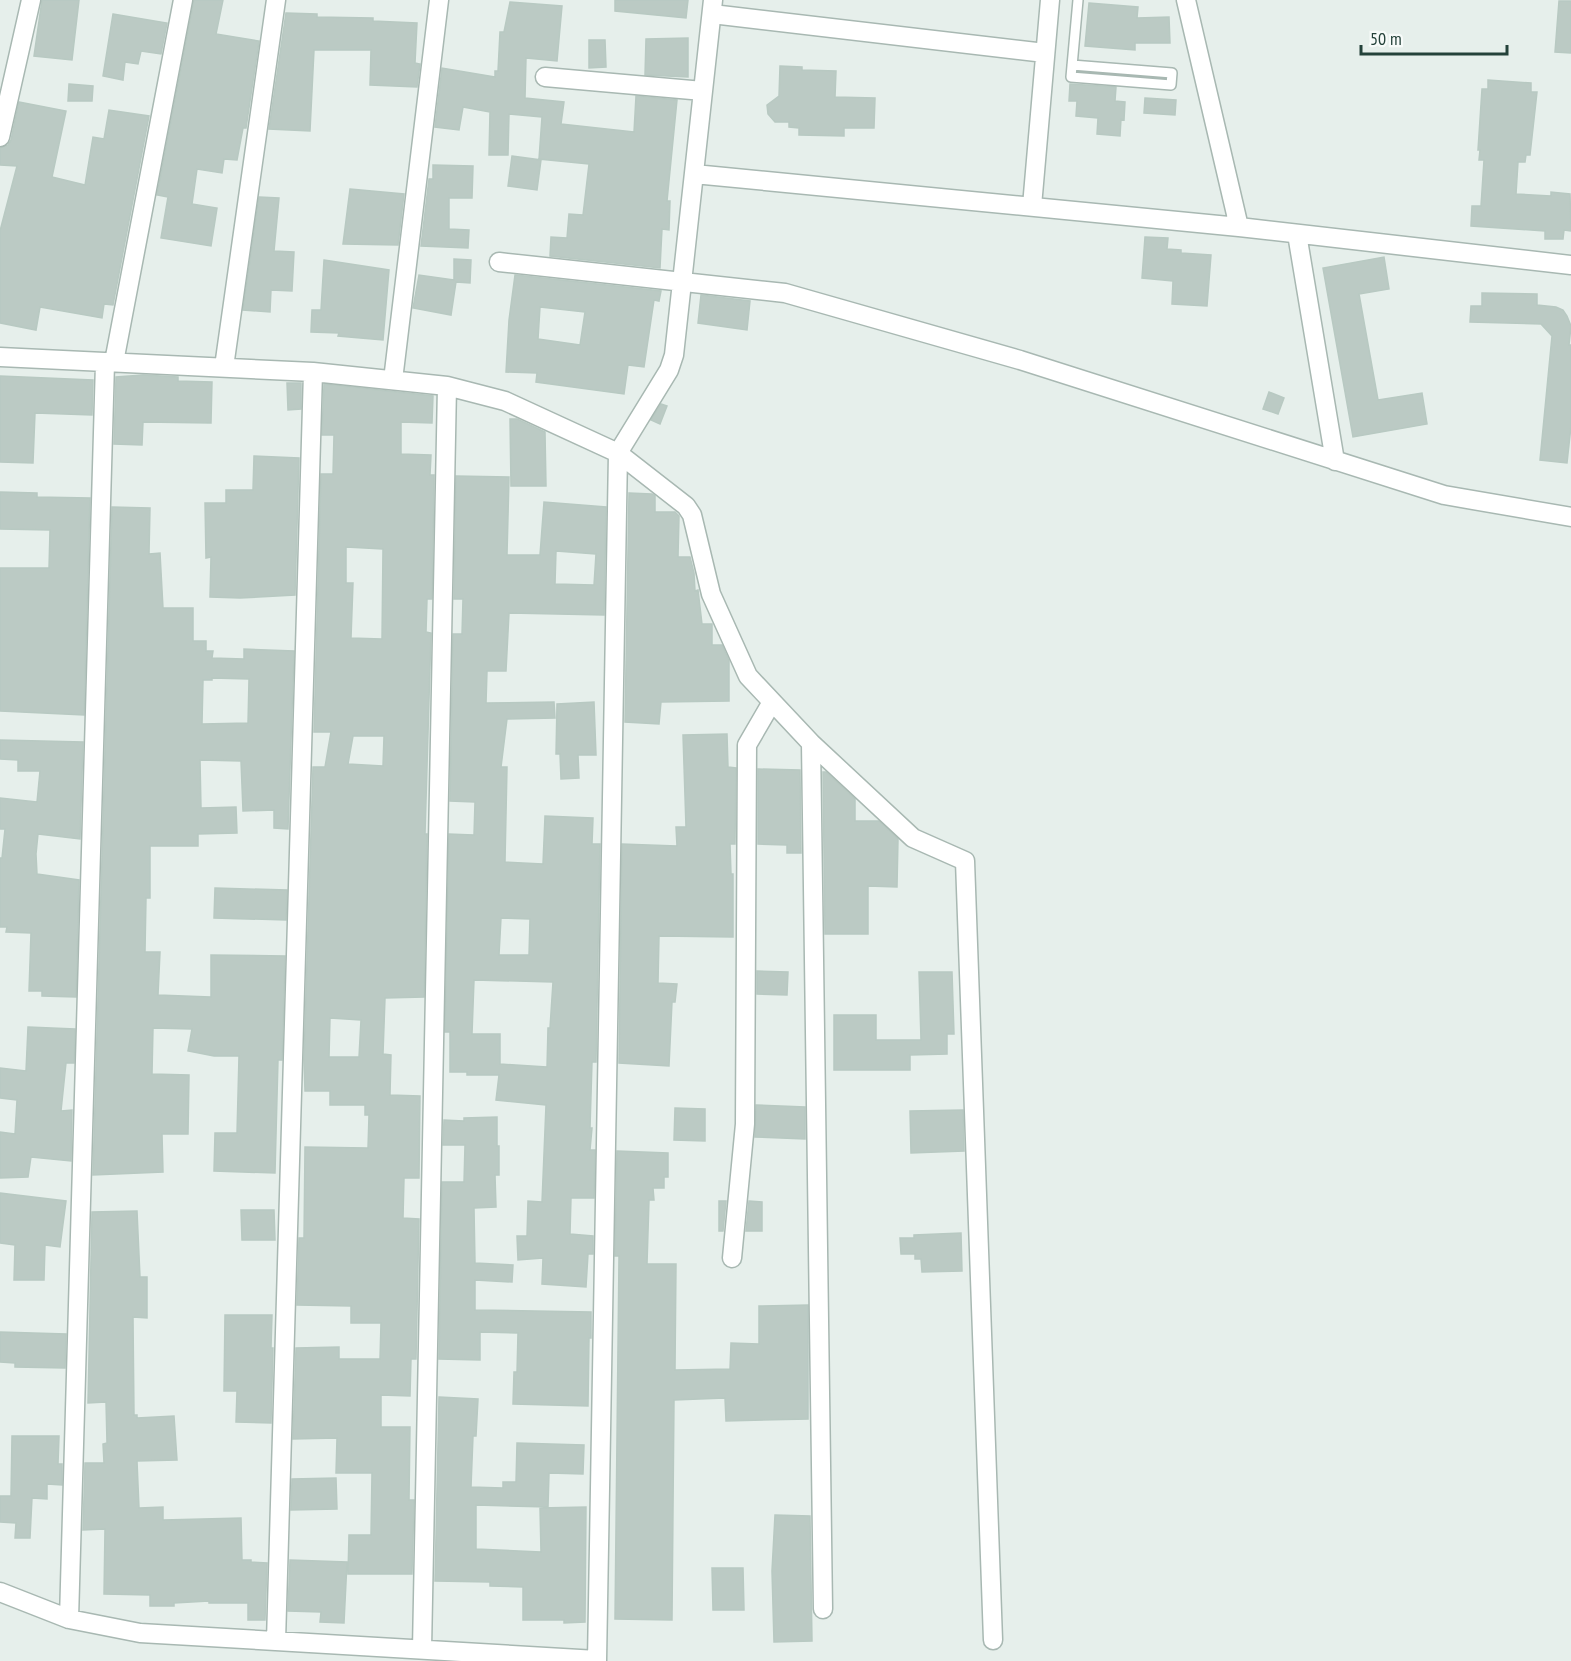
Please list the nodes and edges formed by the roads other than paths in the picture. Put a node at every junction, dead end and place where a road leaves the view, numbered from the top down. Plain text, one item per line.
1 (31, 0) edge
2 (183, 0) edge
3 (276, 0) edge
4 (439, 0) edge
5 (1050, 0) edge
6 (1078, 0) edge
7 (1186, 0) edge
8 (712, 7) edge
9 (1045, 53) junction
10 (1072, 65) junction
11 (545, 77) dead end
12 (703, 92) junction
13 (0, 136) edge
14 (694, 174) junction
15 (1032, 206) junction
16 (1239, 227) junction
17 (1297, 234) junction
18 (499, 262) dead end
19 (1571, 265) edge
20 (682, 282) junction
21 (0, 357) edge
22 (110, 362) junction
23 (224, 367) junction
24 (313, 372) junction
25 (393, 380) junction
26 (447, 386) junction
27 (618, 453) junction
28 (1335, 460) junction
29 (1571, 517) edge
30 (772, 702) junction
31 (811, 743) junction
32 (732, 1258) dead end
33 (0, 1592) edge
34 (823, 1609) dead end
35 (69, 1619) junction
36 (993, 1640) dead end
37 (276, 1641) junction
38 (422, 1648) junction
39 (597, 1660) edge

1 - 13 street
2 - 22 street
3 - 23 street
4 - 25 street
5 - 9 street
6 - 10 lane
7 - 16 street
8 - 9 street
8 - 12 street
9 - 15 street
10 - 10 lane
11 - 12 street
12 - 14 street
14 - 15 street
14 - 20 street
15 - 16 street
16 - 17 street
17 - 19 street
17 - 28 street
18 - 20 street
20 - 27 street
20 - 28 street
21 - 22 street
22 - 23 street
22 - 35 street
23 - 24 street
24 - 25 street
24 - 37 street
25 - 26 street
26 - 27 street
26 - 38 street
27 - 30 street
27 - 39 street
28 - 29 street
30 - 31 street
30 - 32 street
31 - 34 street
31 - 36 street
33 - 35 street
35 - 37 street
37 - 38 street
38 - 39 street

